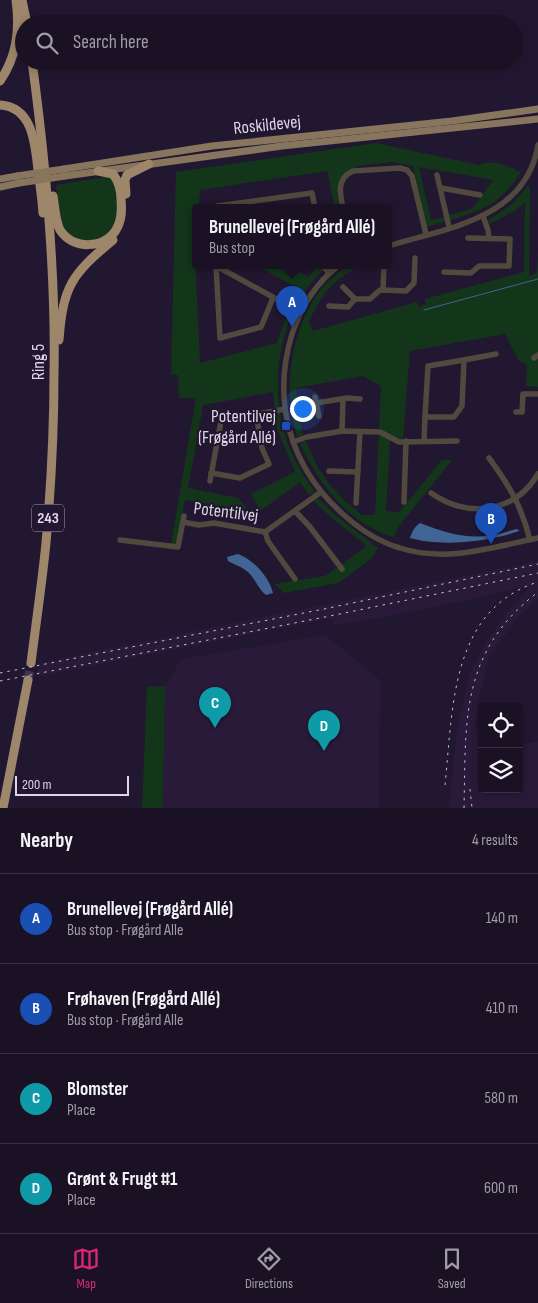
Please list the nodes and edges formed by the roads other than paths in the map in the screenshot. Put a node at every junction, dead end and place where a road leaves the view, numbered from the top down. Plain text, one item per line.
1 (16, 0) edge
2 (22, 0) edge
3 (17, 15) edge
4 (24, 15) edge
5 (15, 52) edge
6 (35, 70) edge
7 (36, 70) edge
8 (0, 81) edge
9 (0, 104) edge
10 (538, 109) edge
11 (538, 119) edge
12 (538, 145) edge
13 (149, 164) junction
14 (98, 171) junction
15 (65, 173) junction
16 (438, 175) dead end
17 (0, 179) edge
18 (18, 180) junction
19 (0, 186) edge
20 (441, 188) junction
21 (480, 195) dead end
22 (232, 204) edge
23 (314, 204) edge
24 (342, 204) edge
25 (483, 216) junction
26 (449, 227) junction
27 (426, 234) junction
28 (468, 238) dead end
29 (489, 238) junction
30 (392, 245) edge
31 (414, 258) dead end
32 (216, 269) edge
33 (222, 269) edge
34 (326, 269) edge
35 (334, 269) edge
36 (384, 269) edge
37 (444, 272) dead end
38 (329, 273) junction
39 (343, 288) dead end
40 (384, 290) junction
41 (273, 298) junction
42 (355, 299) junction
43 (329, 306) dead end
44 (300, 312) junction
45 (496, 354) dead end
46 (54, 355) junction
47 (464, 360) junction
48 (54, 373) junction
49 (538, 394) edge
50 (344, 399) junction
51 (360, 399) dead end
52 (285, 409) junction
53 (516, 412) dead end
54 (256, 414) junction
55 (319, 416) dead end
56 (424, 417) junction
57 (342, 431) junction
58 (360, 432) junction
59 (424, 441) junction
60 (457, 441) dead end
61 (293, 442) junction
62 (406, 442) junction
63 (489, 458) dead end
64 (330, 471) dead end
65 (358, 472) junction
66 (211, 473) junction
67 (538, 474) edge
68 (210, 481) dead end
69 (321, 492) junction
70 (405, 492) junction
71 (412, 492) dead end
72 (431, 493) dead end
73 (516, 498) junction
74 (404, 502) dead end
75 (356, 504) dead end
76 (295, 510) junction
77 (265, 532) junction
78 (538, 538) edge
79 (120, 540) dead end
80 (530, 540) junction
81 (339, 567) dead end
82 (291, 577) dead end
83 (30, 663) tunnel mouth
84 (28, 680) tunnel mouth
85 (3, 808) edge

1 - 3 highway
2 - 4 highway
5 - 8 highway
6 - 46 highway, Ring 5 / 243
7 - 14 highway
9 - 46 highway
10 - 15 main road, Roskildevej
11 - 13 main road, Roskildevej
12 - 25 street
13 - 14 main road, Roskildevej
13 - 48 highway
14 - 15 main road, Roskildevej
15 - 18 main road, Roskildevej, bridge
16 - 20 street
17 - 18 main road, Roskildevej
18 - 19 main road, Roskildevej
20 - 21 street
20 - 26 street
22 - 23 street
24 - 27 street
25 - 26 street
25 - 29 street
26 - 27 street
27 - 30 street
28 - 29 street
29 - 37 street
31 - 40 street
32 - 41 street
33 - 41 street
34 - 38 street
35 - 38 street
36 - 40 street
38 - 44 street
39 - 42 street
40 - 42 street
41 - 44 street
42 - 43 street
44 - 52 street
45 - 47 street
46 - 48 highway, Ring 5 / 243
47 - 56 street
47 - 56 street
48 - 83 highway, Ring 5 / 243
49 - 53 street
50 - 51 street
50 - 55 street
50 - 57 street
52 - 54 street
52 - 61 street
54 - 66 street
54 - 66 street
56 - 59 street
57 - 58 street
57 - 61 street
58 - 62 street
58 - 65 street
59 - 60 street
59 - 62 street
61 - 69 street
62 - 70 street
63 - 73 street
64 - 65 street
65 - 75 street
66 - 68 street
67 - 73 street
69 - 76 street, Potentilvej
69 - 80 street
70 - 71 street
70 - 74 street
72 - 73 street
73 - 80 street
76 - 77 street, Potentilvej
76 - 81 street
77 - 79 street, Potentilvej
77 - 82 street, Potentilvej
78 - 80 street
84 - 85 highway

